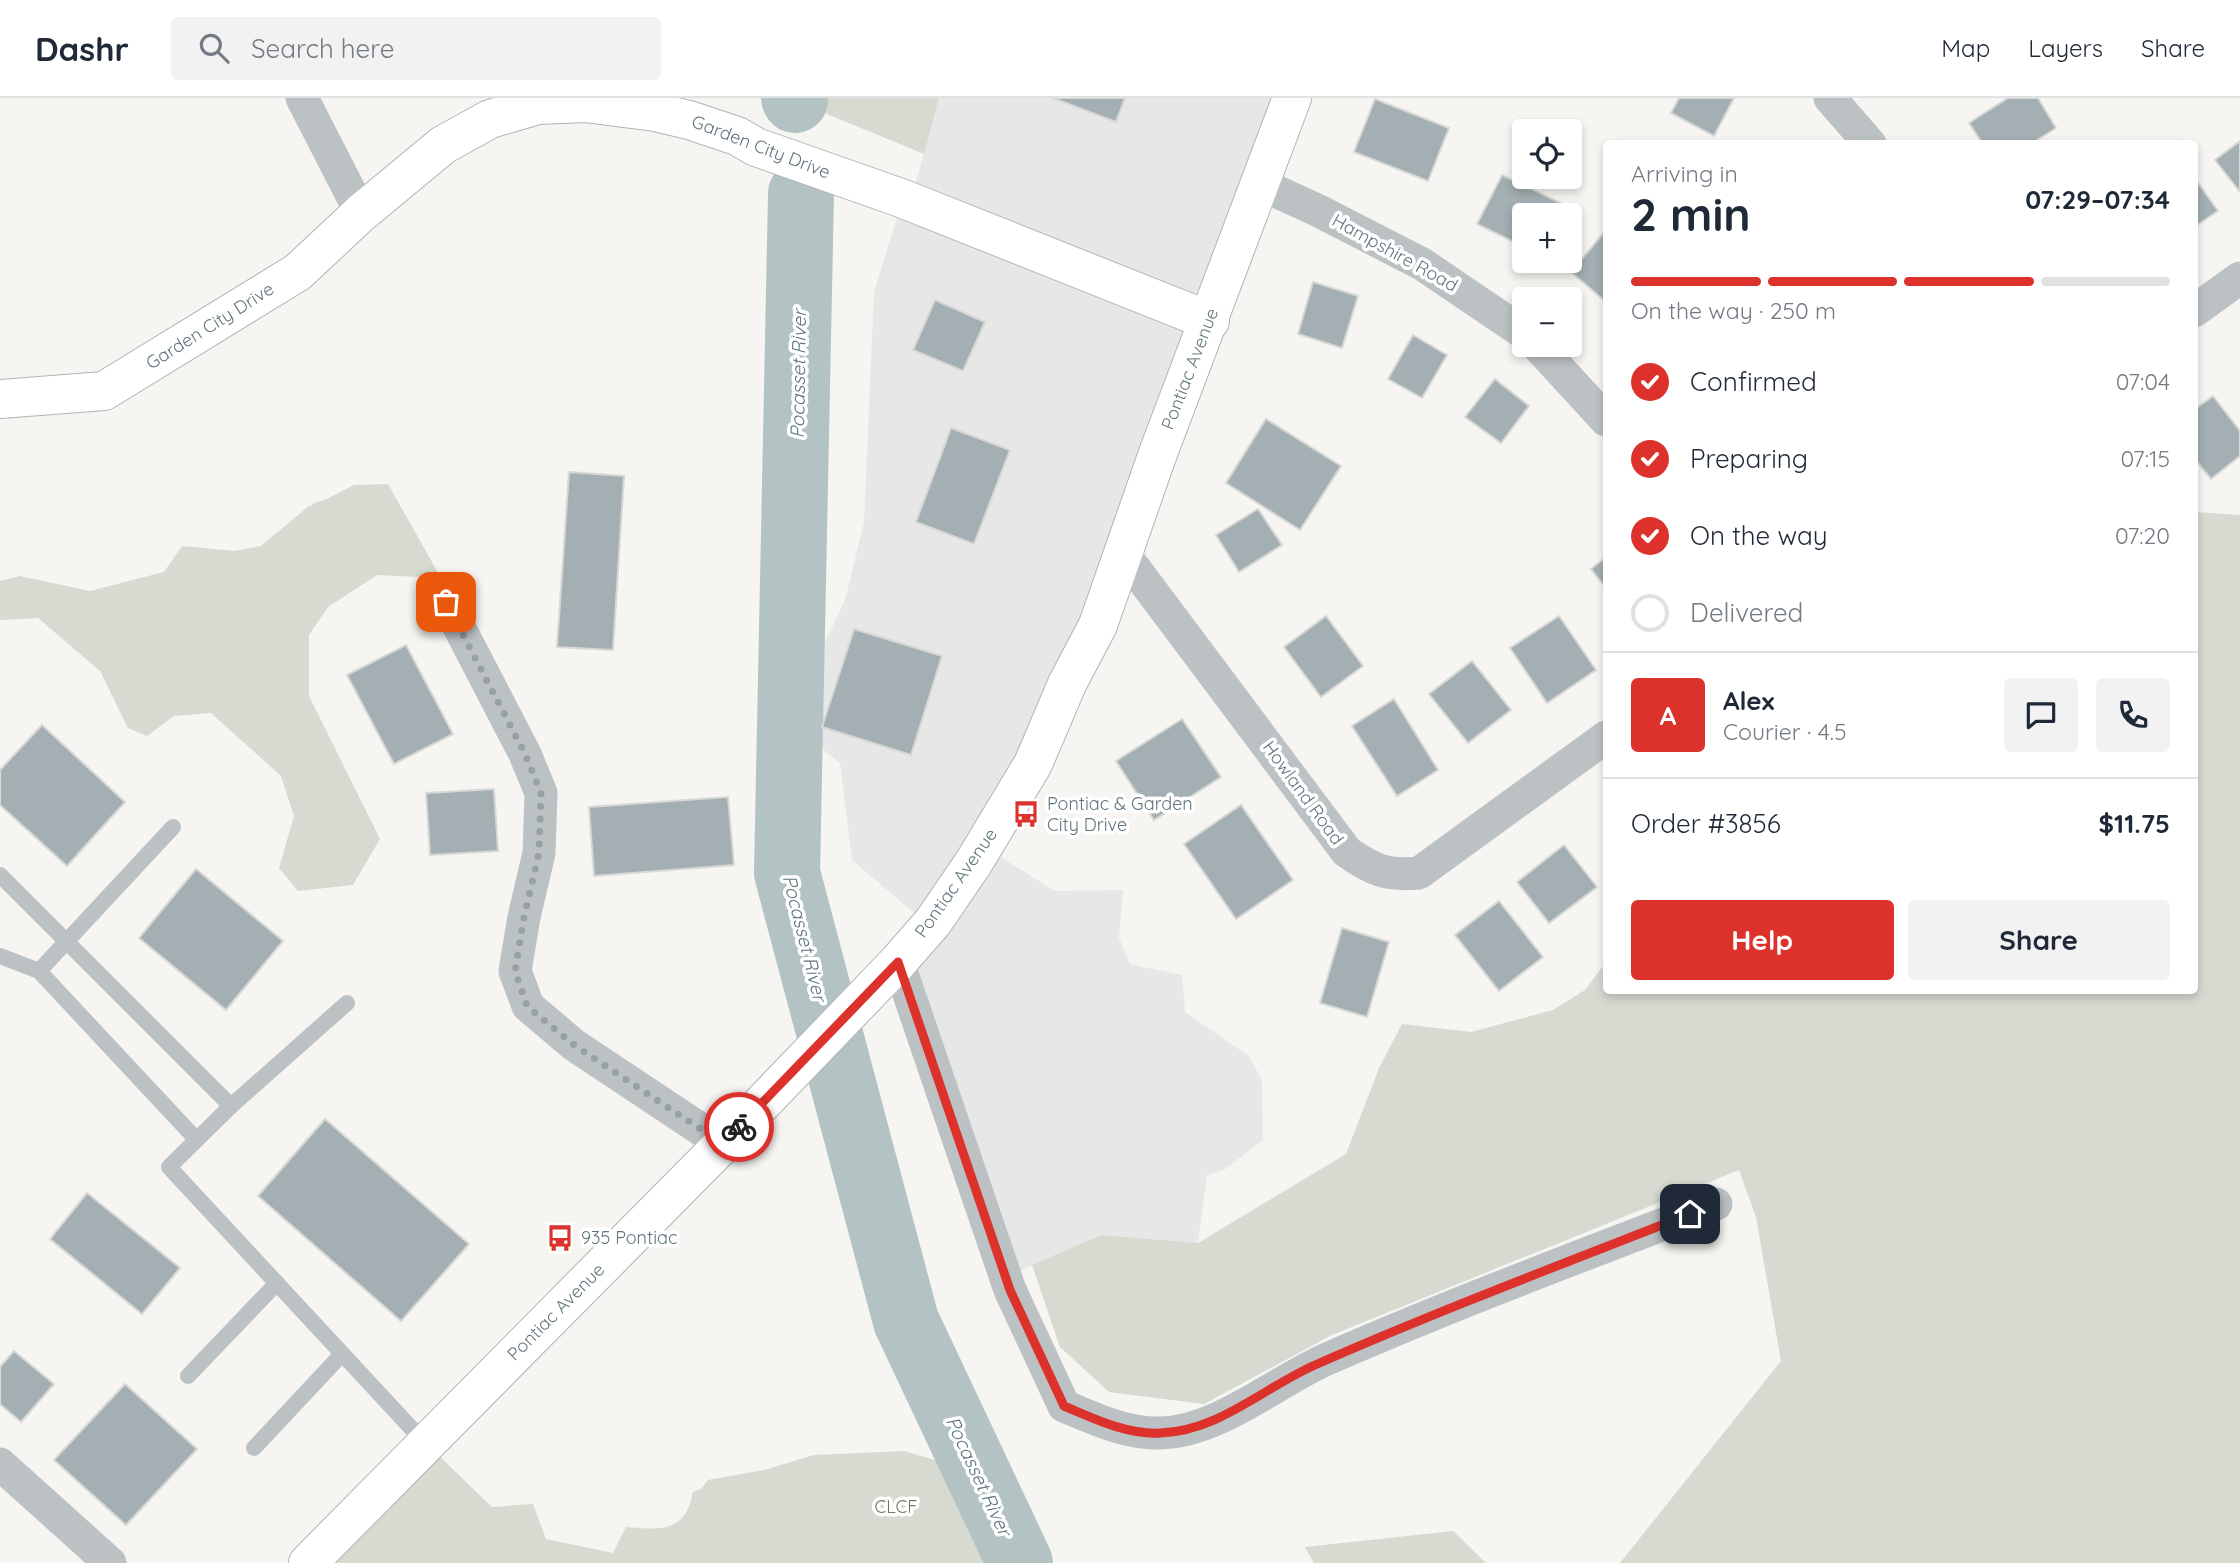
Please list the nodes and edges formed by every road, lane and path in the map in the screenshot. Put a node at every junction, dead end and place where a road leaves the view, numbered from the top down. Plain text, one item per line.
1 (302, 98) edge
2 (1293, 98) edge
3 (1830, 98) edge
4 (1867, 140) edge
5 (1260, 184) junction
6 (360, 213) junction
7 (2240, 278) edge
8 (2198, 308) edge
9 (1210, 321) junction
10 (1512, 325) edge
11 (1548, 357) edge
12 (0, 399) edge
13 (1603, 417) edge
14 (1124, 553) junction
15 (446, 602) dead end
16 (1603, 739) edge
17 (173, 827) dead end
18 (0, 875) edge
19 (67, 942) junction
20 (0, 956) edge
21 (898, 962) junction
22 (39, 971) junction
23 (347, 1003) dead end
24 (231, 1106) junction
25 (195, 1138) junction
26 (723, 1144) junction
27 (1716, 1204) dead end
28 (276, 1283) junction
29 (342, 1354) junction
30 (188, 1376) dead end
31 (426, 1444) junction
32 (254, 1448) dead end
33 (5, 1475) edge
34 (110, 1563) edge
35 (308, 1563) edge

1 - 6 street
2 - 5 main road, Pontiac Avenue
3 - 4 street
5 - 9 main road, Pontiac Avenue
5 - 10 street, Hampshire Road
6 - 9 main road, Garden City Drive
6 - 12 main road, Garden City Drive
7 - 8 street
9 - 14 main road, Pontiac Avenue
11 - 13 street
14 - 16 street, Howland Road
14 - 21 main road, Pontiac Avenue
15 - 26 street
17 - 19 lane
18 - 19 lane
19 - 22 lane
19 - 24 lane
20 - 22 lane
21 - 26 main road, Pontiac Avenue
21 - 27 street
22 - 25 lane
23 - 24 lane
24 - 25 lane
25 - 28 lane
26 - 31 main road, Pontiac Avenue
28 - 29 lane
28 - 30 lane
29 - 31 lane
29 - 32 lane
31 - 35 main road, Pontiac Avenue
33 - 34 street

